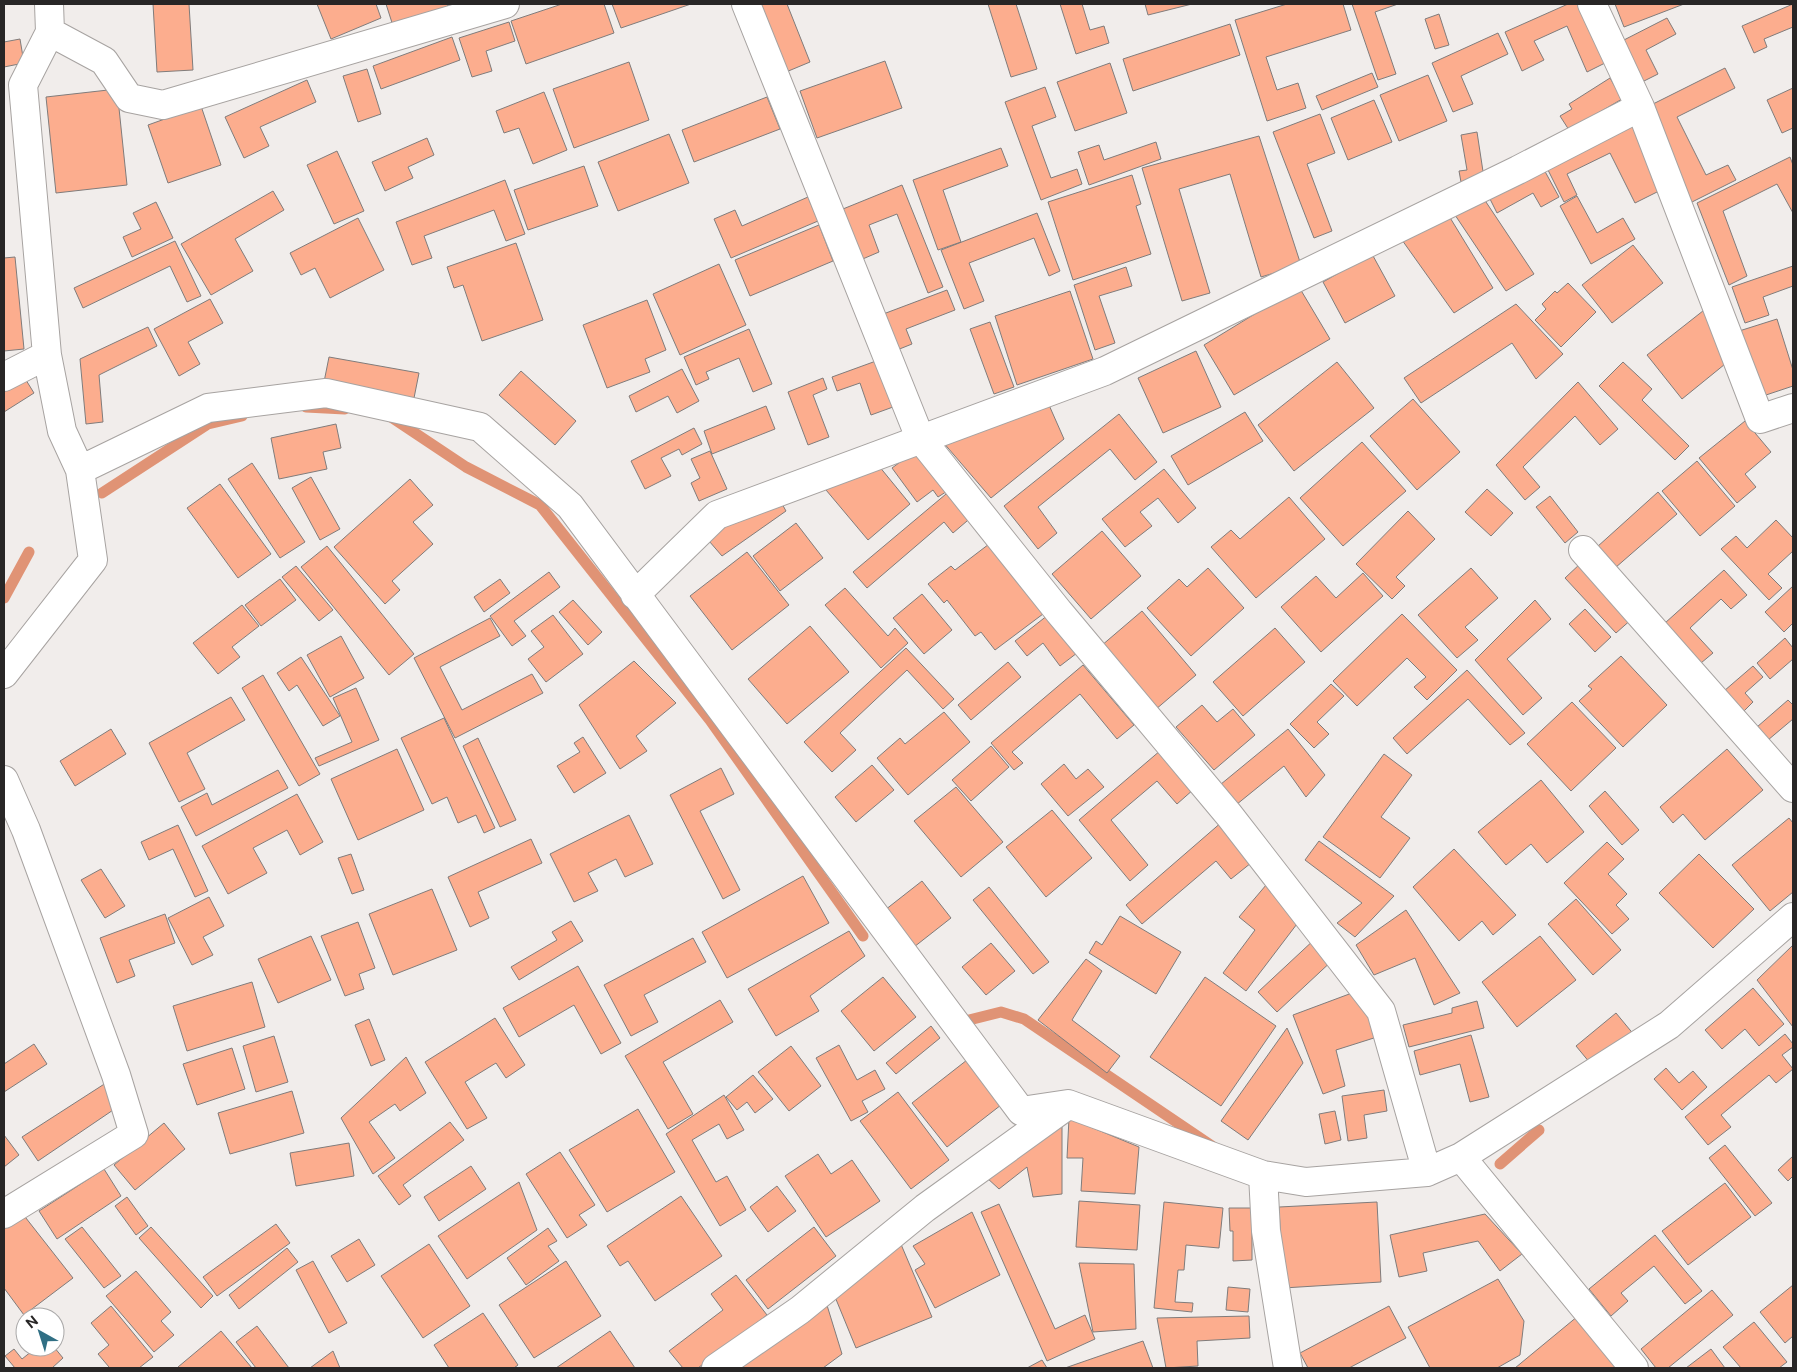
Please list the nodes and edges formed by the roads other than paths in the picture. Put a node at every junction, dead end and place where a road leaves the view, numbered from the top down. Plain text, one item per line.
1 (49, 4) edge
2 (506, 4) edge
3 (746, 4) edge
4 (1592, 4) edge
5 (50, 32) junction
6 (14, 89) edge
7 (1640, 107) junction
8 (47, 355) junction
9 (4, 377) edge
10 (1793, 408) edge
11 (920, 438) junction
12 (80, 470) junction
13 (1583, 550) dead end
14 (635, 595) junction
15 (4, 674) edge
16 (4, 780) edge
17 (1793, 788) edge
18 (1793, 917) edge
19 (1068, 1104) junction
20 (1461, 1157) junction
21 (1427, 1172) junction
22 (1263, 1175) junction
23 (4, 1214) edge
24 (716, 1368) edge
25 (1288, 1368) edge
26 (1634, 1368) edge

1 - 5 street
2 - 5 street
3 - 11 street
4 - 7 street
5 - 6 street
6 - 8 street
7 - 10 street
7 - 11 street
8 - 9 street
8 - 12 street
11 - 14 street
11 - 21 street
12 - 14 street
12 - 15 street
13 - 17 street
14 - 19 street
16 - 23 street
18 - 20 street
19 - 22 street
19 - 24 street
20 - 21 street
20 - 26 street
21 - 22 street
22 - 25 street

